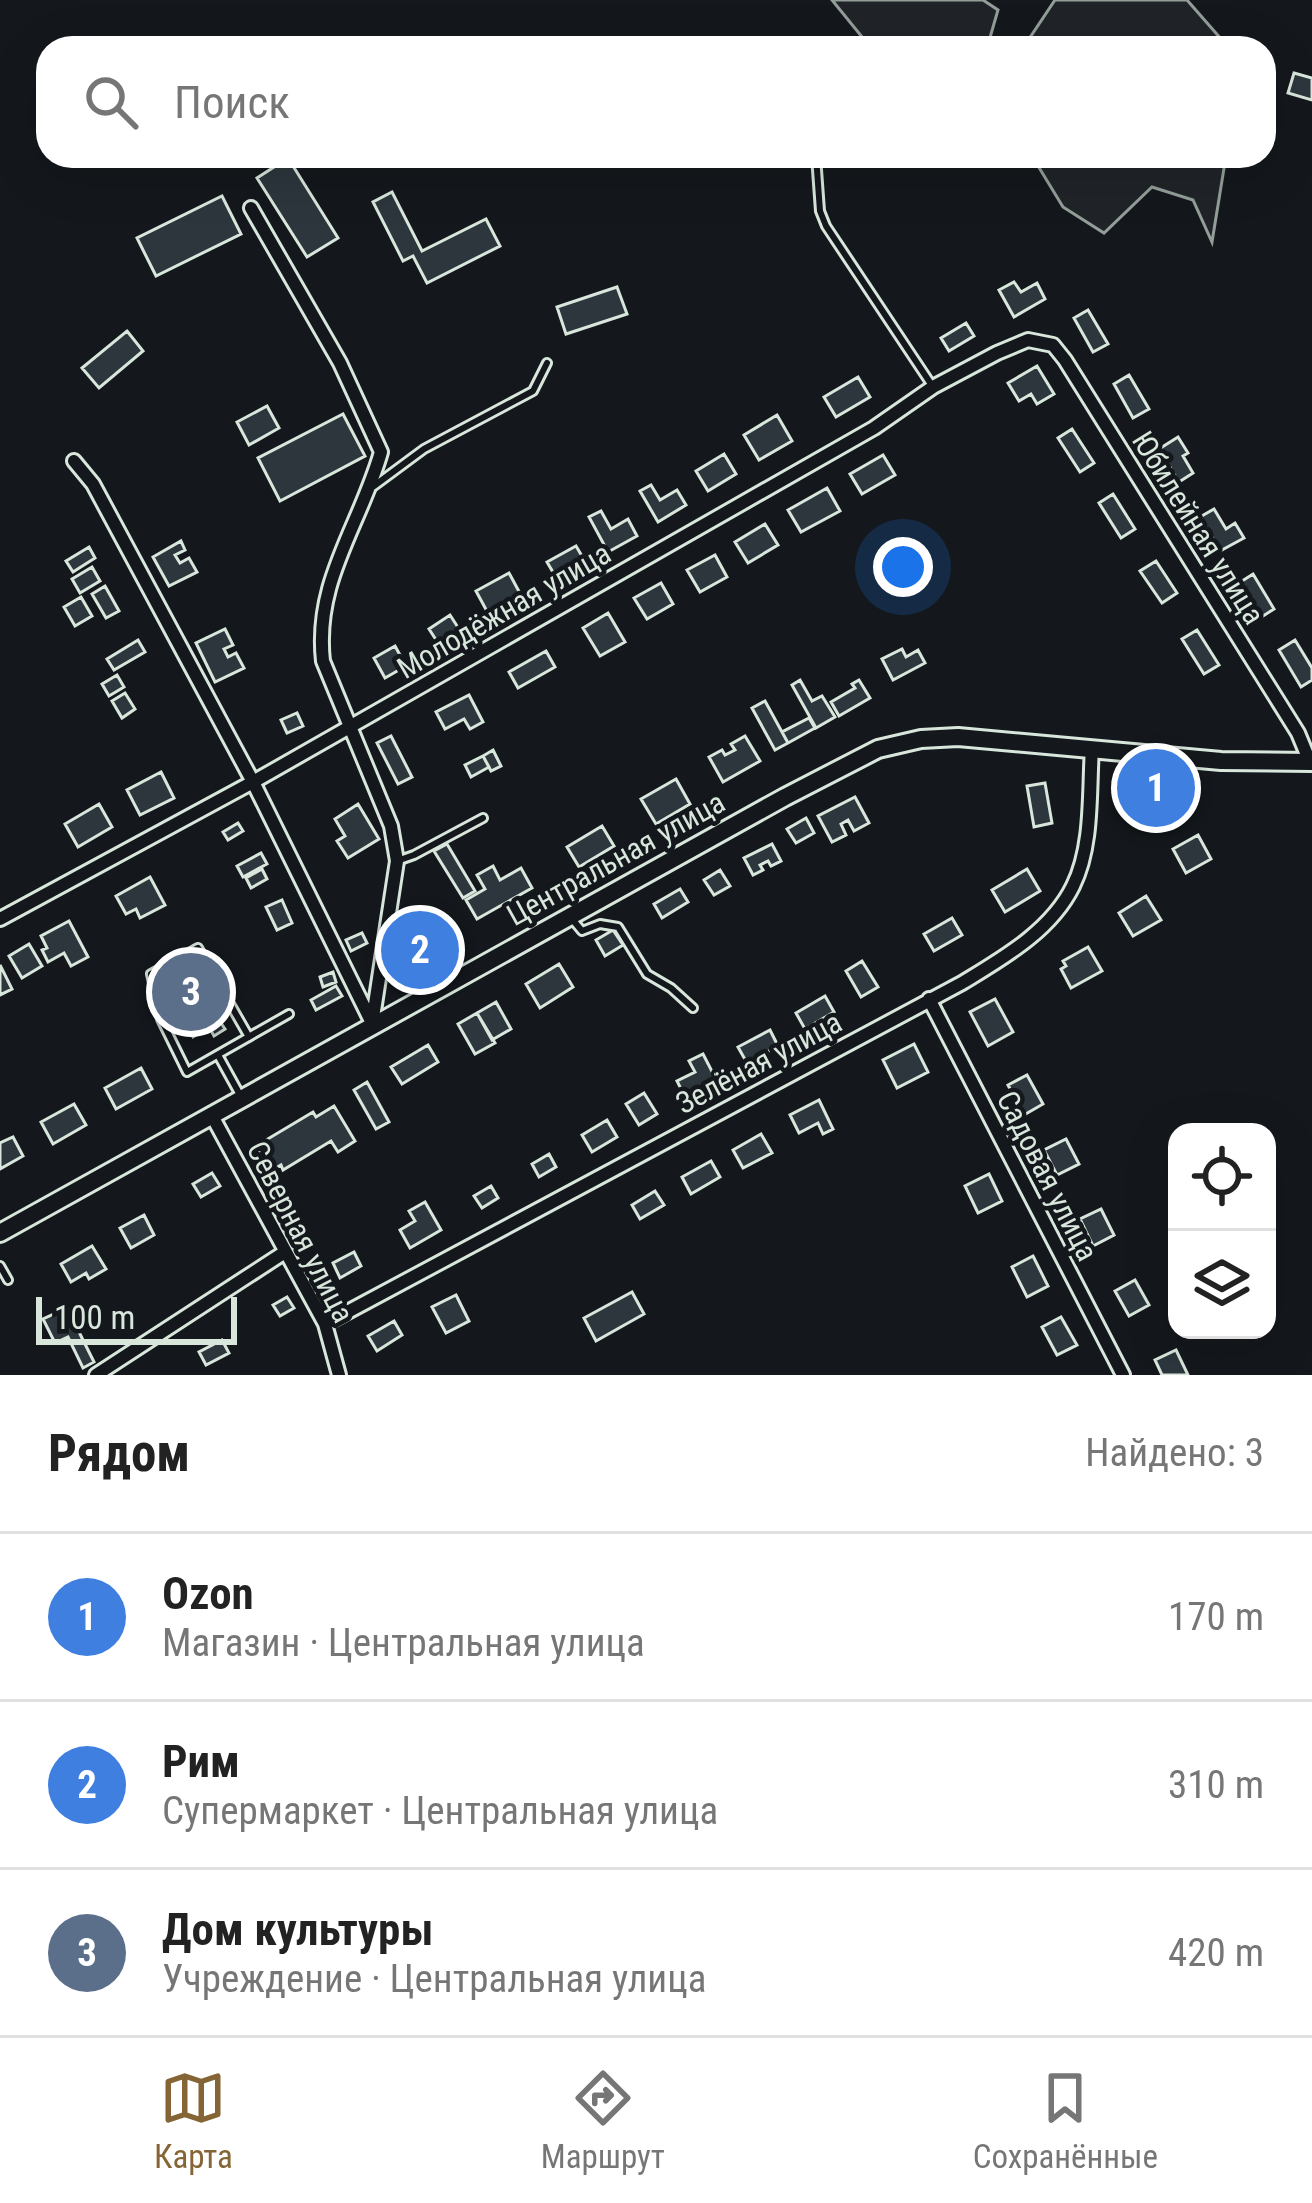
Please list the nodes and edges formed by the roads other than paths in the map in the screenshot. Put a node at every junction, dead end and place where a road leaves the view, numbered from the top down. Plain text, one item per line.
1 (817, 168) edge
2 (251, 208) dead end
3 (1028, 340) joint
4 (547, 363) dead end
5 (933, 387) junction
6 (74, 461) dead end
7 (371, 488) junction
8 (349, 727) junction
9 (1092, 748) junction
10 (1311, 761) edge
11 (253, 782) junction
12 (483, 818) dead end
13 (397, 861) junction
14 (0, 919) edge
15 (572, 919) dead end
16 (929, 999) junction
17 (692, 1008) dead end
18 (289, 1014) dead end
19 (372, 1024) junction
20 (249, 1036) junction
21 (218, 1054) junction
22 (242, 1097) junction
23 (211, 1114) junction
24 (0, 1232) edge
25 (286, 1252) junction
26 (0, 1266) edge
27 (8, 1280) dead end
28 (325, 1324) junction
29 (96, 1375) edge
30 (339, 1375) edge
31 (1123, 1375) edge

1 - 5 lane
2 - 7 street
3 - 5 street, Молодёжная улица
3 - 10 street, Юбилейная улица
4 - 7 lane
5 - 8 street, Молодёжная улица
6 - 11 street
7 - 8 street
8 - 11 street, Молодёжная улица
8 - 13 street
9 - 10 street, Центральная улица
9 - 16 street, Зелёная улица
9 - 19 street, Центральная улица
11 - 14 street, Молодёжная улица
11 - 19 street
12 - 13 lane
13 - 19 street
15 - 17 lane
16 - 28 street, Зелёная улица
16 - 31 street, Садовая улица
18 - 20 lane
19 - 22 street, Центральная улица
20 - 21 lane
20 - 21 lane
21 - 22 lane
22 - 23 street, Центральная улица
23 - 24 street, Центральная улица
23 - 25 street, Северная улица
25 - 28 street, Северная улица
25 - 29 street
26 - 27 lane
28 - 30 street, Северная улица

